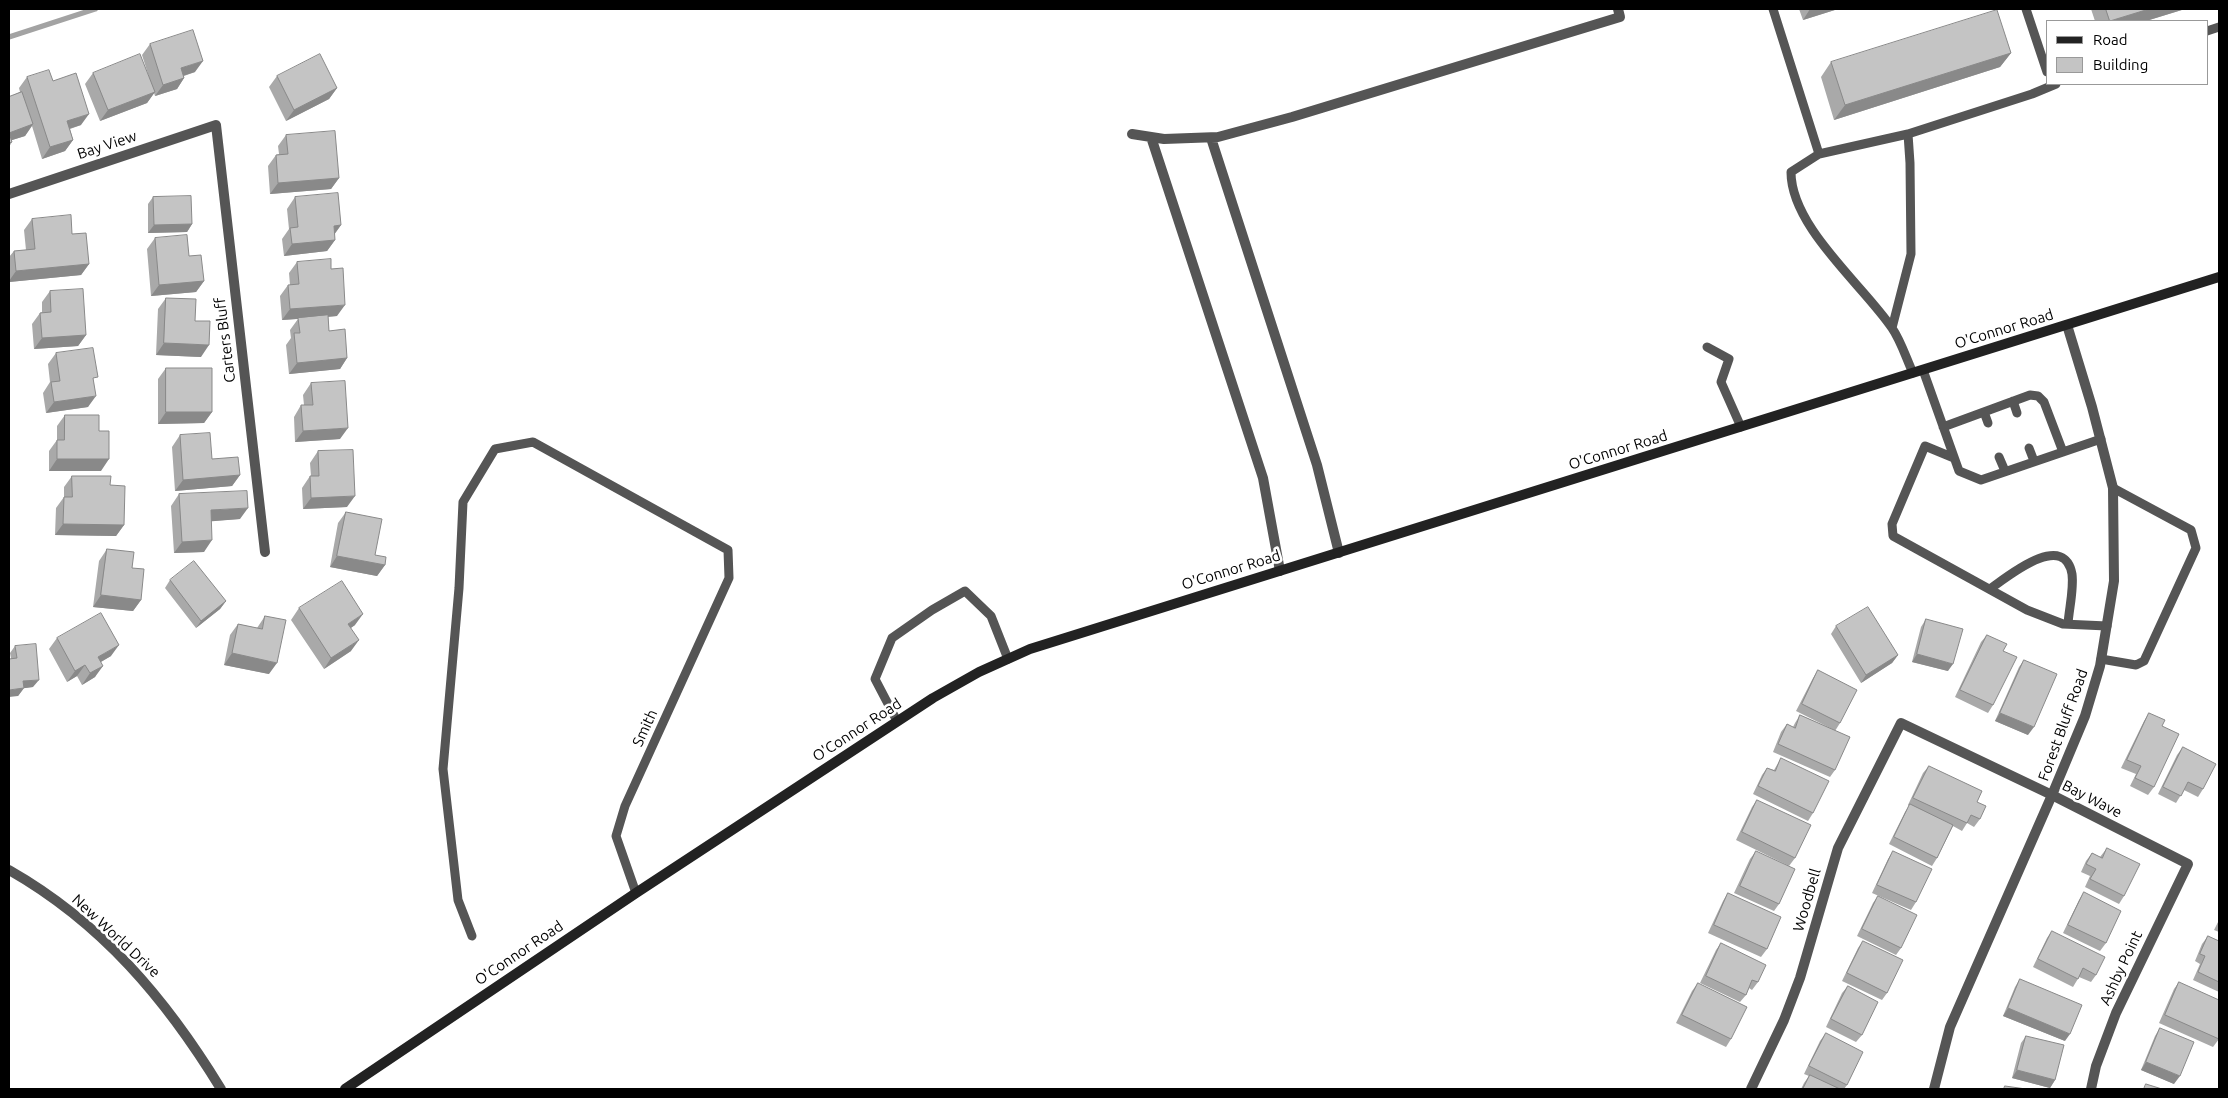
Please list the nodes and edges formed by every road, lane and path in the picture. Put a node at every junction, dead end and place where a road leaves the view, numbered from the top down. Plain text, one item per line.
1 (1618, 9) edge
2 (1773, 9) edge
3 (2026, 9) edge
4 (2046, 69) edge
5 (2051, 85) edge
6 (216, 125) joint
7 (1132, 134) dead end
8 (1908, 134) junction
9 (1151, 137) junction
10 (1211, 138) junction
11 (1819, 154) junction
12 (9, 194) edge
13 (2219, 277) edge
14 (2067, 325) junction
15 (1892, 328) junction
16 (1708, 347) dead end
17 (1918, 371) junction
18 (2013, 401) junction
19 (1984, 412) junction
20 (2017, 414) dead end
21 (1988, 422) dead end
22 (1741, 427) junction
23 (1943, 427) junction
24 (2101, 439) junction
25 (2029, 448) dead end
26 (2063, 452) junction
27 (1999, 457) dead end
28 (1954, 458) junction
29 (2034, 461) junction
30 (2005, 471) junction
31 (2113, 488) junction
32 (265, 552) dead end
33 (1340, 552) junction
34 (1280, 571) junction
35 (1990, 589) junction
36 (2068, 624) junction
37 (2107, 626) junction
38 (1008, 659) junction
39 (2101, 659) junction
40 (897, 721) junction
41 (1901, 724) joint
42 (2052, 795) junction
43 (2188, 864) joint
44 (9, 870) edge
45 (636, 892) junction
46 (472, 936) dead end
47 (221, 1089) edge
48 (345, 1089) edge
49 (1751, 1089) edge
50 (1934, 1089) edge
51 (2091, 1089) edge

1 - 10 street
2 - 11 lane
3 - 4 lane
5 - 8 lane
6 - 12 street, Bay View
6 - 32 street, Carters Bluff
7 - 9 street
8 - 11 lane
8 - 15 lane
9 - 10 street
9 - 34 street
10 - 33 street
11 - 15 lane
13 - 14 main road, O'Connor Road
14 - 17 main road, O'Connor Road
14 - 24 street, Forest Bluff Road
15 - 17 lane
16 - 22 lane
17 - 22 main road, O'Connor Road
17 - 23 lane
18 - 19 lane
18 - 20 lane
18 - 26 lane
19 - 21 lane
19 - 23 lane
22 - 33 main road, O'Connor Road
23 - 28 lane
24 - 26 lane
24 - 31 street, Forest Bluff Road
25 - 29 lane
26 - 29 lane
27 - 30 lane
28 - 30 lane
28 - 35 lane
29 - 30 lane
31 - 37 street, Forest Bluff Road
31 - 39 lane
33 - 34 main road, O'Connor Road
34 - 38 main road, O'Connor Road
35 - 36 lane
35 - 36 lane
36 - 37 lane
37 - 39 street, Forest Bluff Road
38 - 40 main road, O'Connor Road
38 - 40 lane
39 - 42 street, Forest Bluff Road
40 - 45 main road, O'Connor Road
41 - 42 street, Bay Wave
41 - 49 street, Woodbell
42 - 43 street, Bay Wave
42 - 50 street, Forest Bluff Road
43 - 51 street, Ashby Point
44 - 47 street, New World Drive
45 - 46 lane, Smith
45 - 48 main road, O'Connor Road

